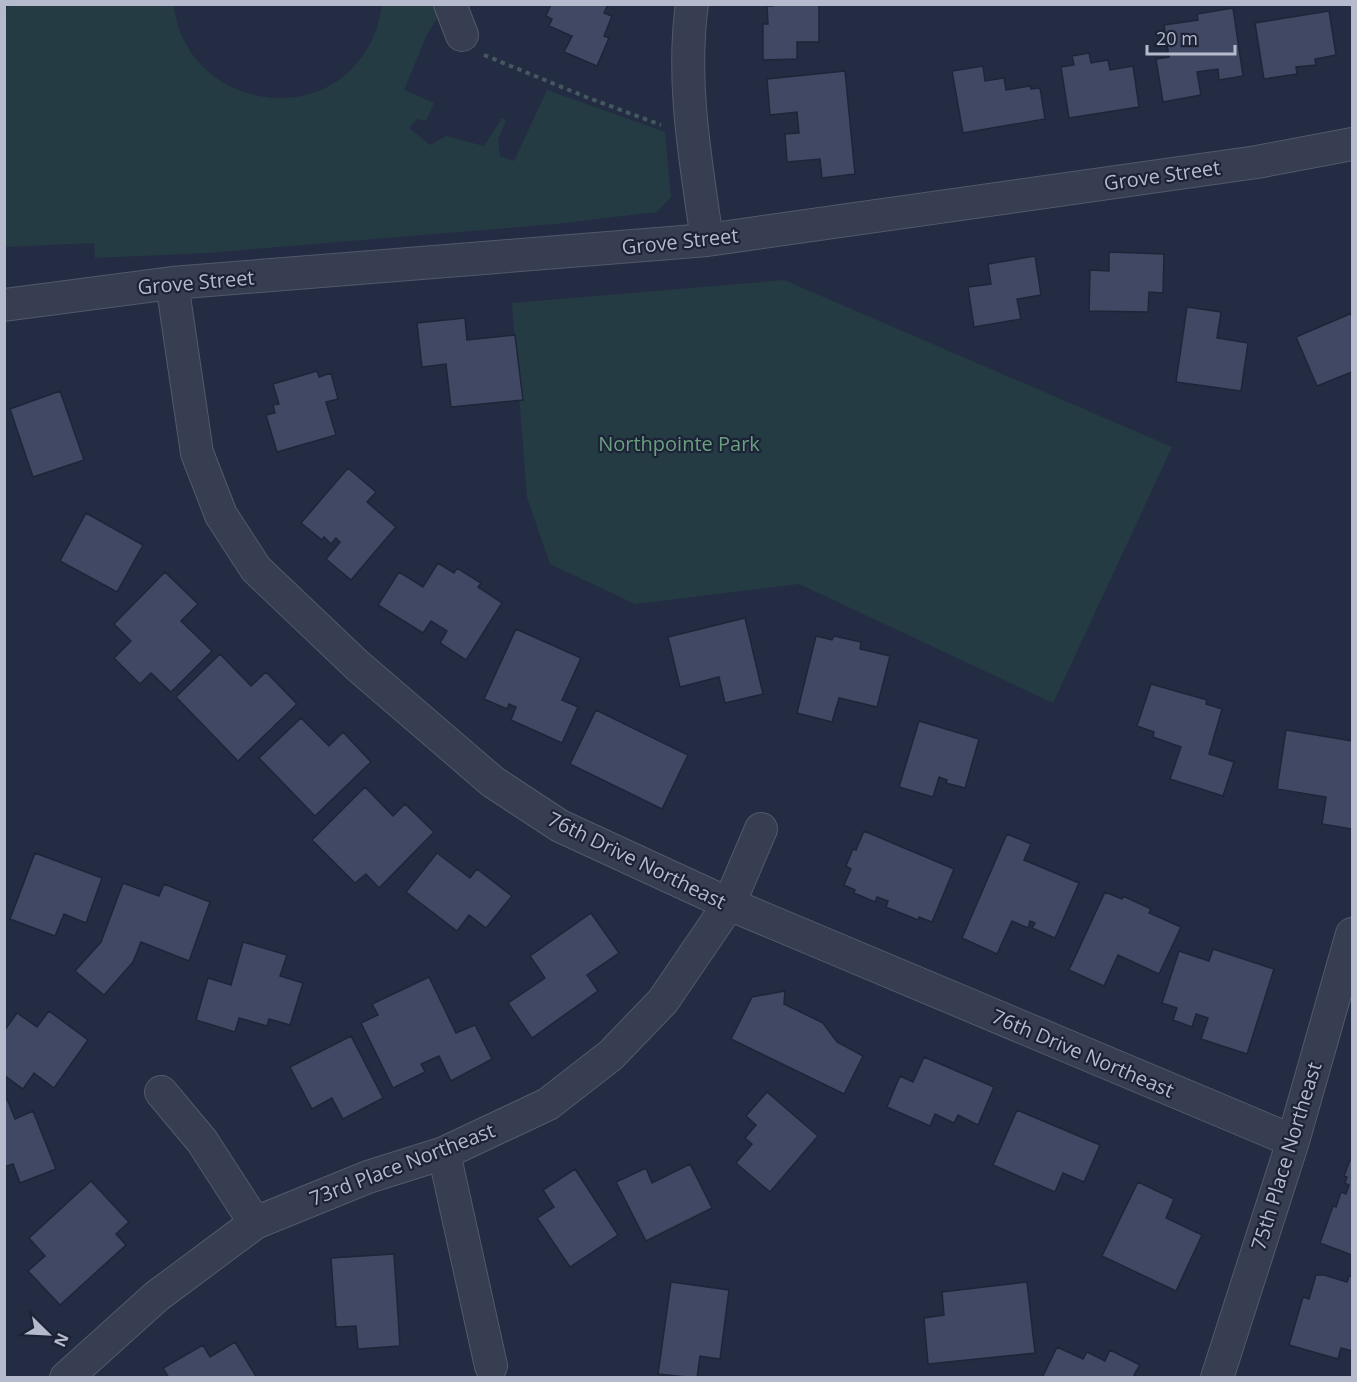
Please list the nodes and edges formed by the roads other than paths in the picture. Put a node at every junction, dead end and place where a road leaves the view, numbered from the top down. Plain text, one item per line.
1 (450, 4) edge
2 (692, 4) edge
3 (462, 35) road end
4 (1353, 144) edge
5 (707, 240) junction
6 (172, 283) junction
7 (4, 305) edge
8 (761, 829) dead end
9 (729, 904) junction
10 (1353, 934) edge
11 (161, 1092) dead end
12 (1293, 1141) junction
13 (444, 1152) junction
14 (255, 1224) junction
15 (491, 1366) dead end
16 (66, 1377) edge
17 (1217, 1377) edge

1 - 3 street
2 - 5 street
4 - 5 street, Grove Street
5 - 6 street, Grove Street
6 - 7 street, Grove Street
6 - 9 street, 76th Drive Northeast
8 - 9 street, 73rd Place Northeast
9 - 12 street, 76th Drive Northeast
9 - 13 street, 73rd Place Northeast
10 - 12 street, 75th Place Northeast
11 - 14 street
12 - 17 street, 75th Place Northeast
13 - 14 street, 73rd Place Northeast
13 - 15 street
14 - 16 street, 73rd Place Northeast

